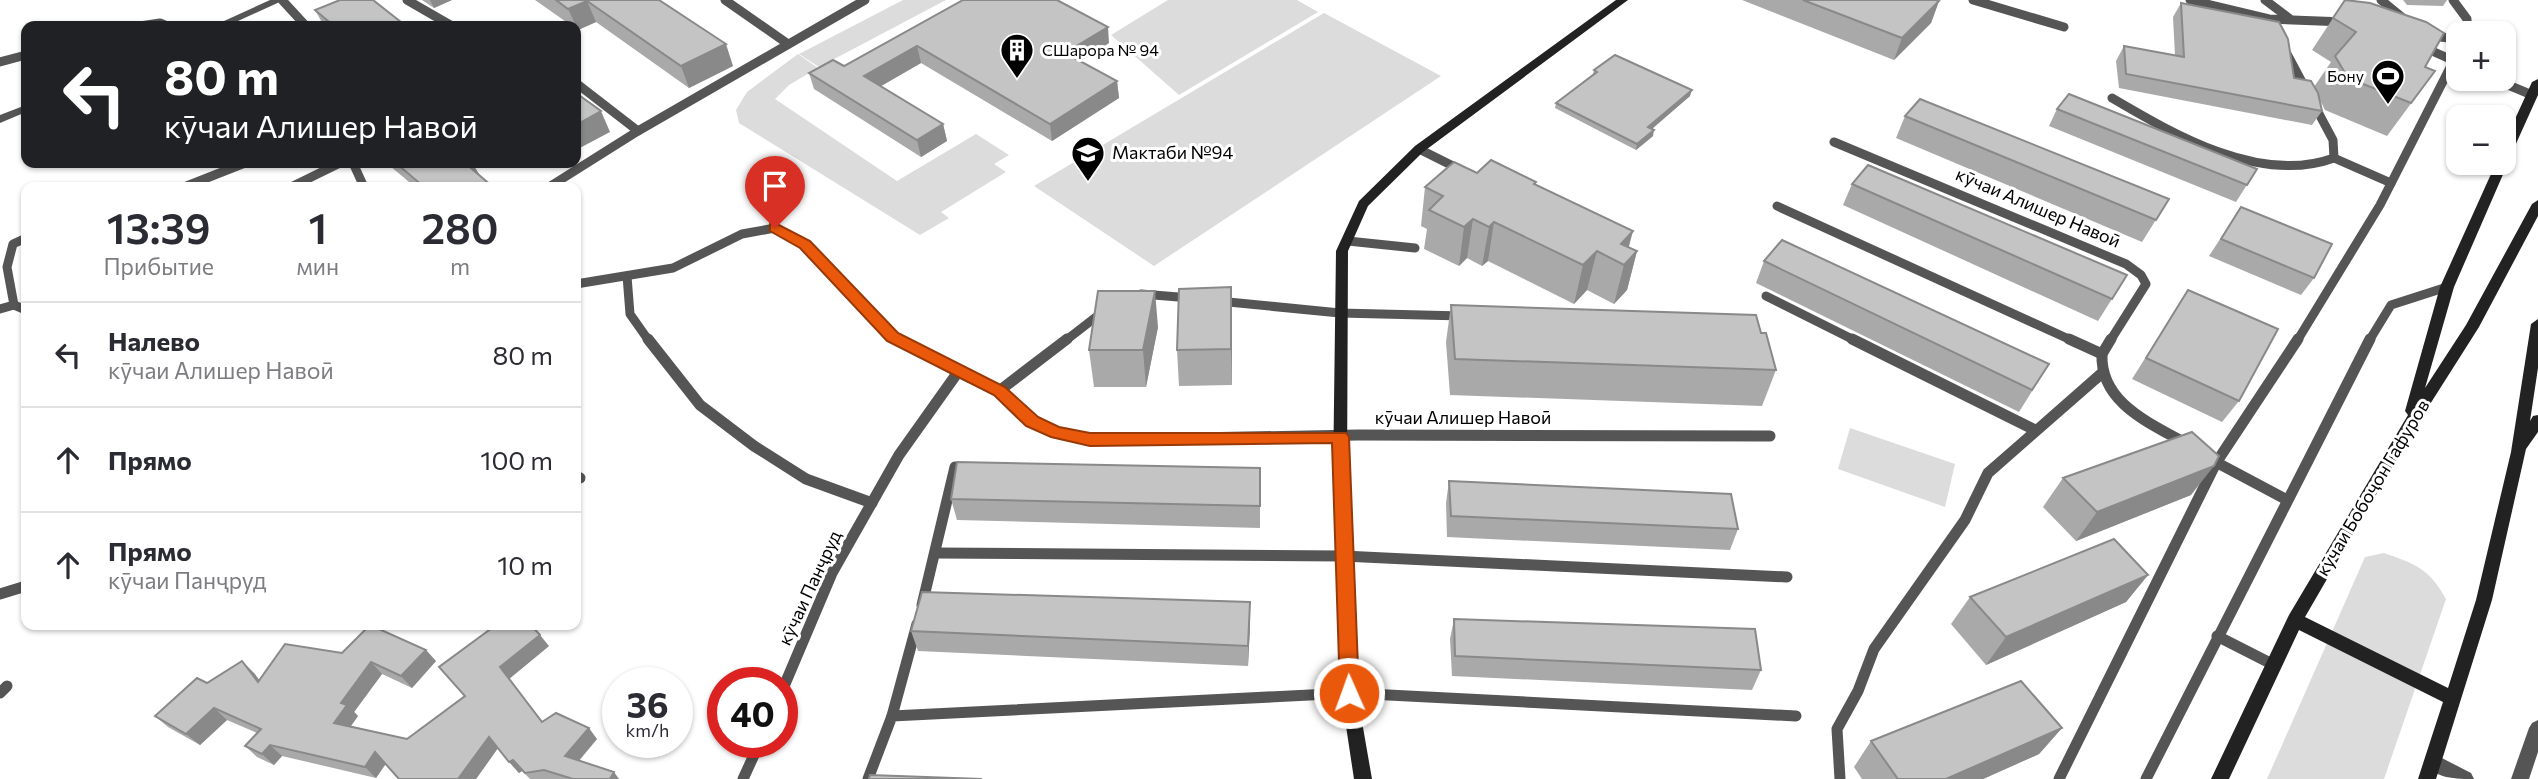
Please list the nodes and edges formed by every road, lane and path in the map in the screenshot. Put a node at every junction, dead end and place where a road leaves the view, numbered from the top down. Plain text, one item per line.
1 (281, 0) edge
2 (407, 0) edge
3 (725, 0) edge
4 (865, 0) edge
5 (1623, 0) edge
6 (1973, 0) edge
7 (2190, 0) edge
8 (2265, 0) edge
9 (2381, 0) edge
10 (2453, 0) edge
11 (2289, 18) junction
12 (2269, 19) junction
13 (230, 21) edge
14 (301, 21) edge
15 (443, 21) edge
16 (2468, 21) edge
17 (2407, 22) edge
18 (2357, 23) edge
19 (2064, 27) dead end
20 (2276, 32) edge
21 (2424, 36) edge
22 (2446, 38) edge
23 (2409, 41) edge
24 (788, 44) junction
25 (2282, 44) edge
26 (21, 56) edge
27 (2446, 58) edge
28 (0, 62) edge
29 (2446, 81) edge
30 (2538, 82) edge
31 (581, 87) edge
32 (2516, 88) edge
33 (2532, 95) junction
34 (2112, 98) dead end
35 (21, 110) edge
36 (0, 119) edge
37 (2516, 130) edge
38 (638, 131) junction
39 (1834, 142) dead end
40 (1419, 149) junction
41 (2334, 158) junction
42 (581, 167) edge
43 (232, 168) edge
44 (330, 168) edge
45 (579, 168) edge
46 (2497, 175) edge
47 (1479, 179) edge
48 (197, 182) edge
49 (301, 182) edge
50 (557, 182) edge
51 (2391, 183) junction
52 (2538, 204) edge
53 (1777, 206) dead end
54 (21, 240) edge
55 (1348, 241) junction
56 (1415, 248) dead end
57 (627, 276) junction
58 (581, 283) edge
59 (2446, 287) junction
60 (1766, 296) dead end
61 (15, 304) junction
62 (21, 307) edge
63 (0, 309) edge
64 (1339, 313) junction
65 (1479, 316) edge
66 (2538, 324) edge
67 (2102, 354) junction
68 (958, 372) junction
69 (2101, 374) junction
70 (999, 391) junction
71 (2538, 419) edge
72 (2408, 428) junction
73 (2035, 430) junction
74 (1770, 436) dead end
75 (1340, 437) junction
76 (2193, 448) edge
77 (2518, 452) junction
78 (2204, 456) edge
79 (2216, 463) junction
80 (955, 467) edge
81 (2287, 500) junction
82 (872, 503) junction
83 (936, 553) junction
84 (1343, 556) junction
85 (1787, 577) dead end
86 (21, 588) edge
87 (0, 594) edge
88 (2295, 620) junction
89 (2217, 636) junction
90 (2274, 665) junction
91 (792, 667) edge
92 (1349, 693) junction
93 (2454, 699) junction
94 (892, 716) junction
95 (1796, 716) dead end
96 (2538, 728) edge
97 (753, 758) edge
98 (2430, 771) edge
99 (743, 779) edge
100 (868, 779) edge
101 (1363, 779) edge
102 (1840, 779) edge
103 (2059, 779) edge
104 (2146, 779) edge
105 (2220, 779) edge
106 (2465, 779) edge
107 (2520, 779) edge

1 - 13 street
1 - 14 lane
2 - 15 lane
3 - 24 lane
4 - 24 lane
5 - 40 main road
6 - 19 lane
7 - 12 lane
8 - 11 lane
9 - 17 lane
10 - 16 lane
11 - 12 lane
11 - 18 lane
12 - 20 lane
21 - 22 lane
23 - 27 lane
24 - 38 lane
25 - 41 lane
26 - 28 lane
29 - 51 lane
30 - 33 main road
31 - 38 lane
32 - 33 lane
33 - 37 main road
34 - 41 lane
35 - 36 street
38 - 42 lane
39 - 67 lane, кӯчаи Алишер Навоӣ
40 - 47 lane
40 - 55 main road
41 - 51 lane
43 - 48 lane
44 - 49 lane
45 - 50 lane
46 - 59 main road
51 - 79 lane
52 - 72 main road, кӯчаи Бобоҷон Гафуров
53 - 67 lane
54 - 61 lane
55 - 56 lane
55 - 64 main road
57 - 58 lane
57 - 68 lane
57 - 82 lane
59 - 72 main road
59 - 81 lane
60 - 73 lane
61 - 62 lane
61 - 63 lane
64 - 65 lane
64 - 70 lane
64 - 75 main road
66 - 77 main road
67 - 69 lane, кӯчаи Алишер Навоӣ
68 - 70 lane, кӯчаи Алишер Навоӣ
68 - 82 lane, кӯчаи Панҷруд
69 - 73 lane
69 - 76 lane
70 - 75 lane, кӯчаи Алишер Навоӣ
71 - 77 main road
72 - 88 main road, кӯчаи Бобоҷон Гафуров
73 - 102 lane
74 - 75 lane, кӯчаи Алишер Навоӣ
75 - 84 main road
77 - 93 main road
78 - 79 lane
79 - 81 lane
79 - 103 lane
80 - 83 lane
81 - 89 lane
82 - 91 lane, кӯчаи Панҷруд
83 - 84 lane
83 - 94 lane
84 - 85 lane
84 - 92 main road
86 - 87 lane
88 - 90 main road, кӯчаи Бобоҷон Гафуров
88 - 93 main road
89 - 90 lane
89 - 104 lane
90 - 105 main road, кӯчаи Бобоҷон Гафуров
92 - 94 lane
92 - 95 lane
92 - 101 main road
93 - 98 main road
94 - 100 lane
96 - 107 street
97 - 99 lane
98 - 106 street

